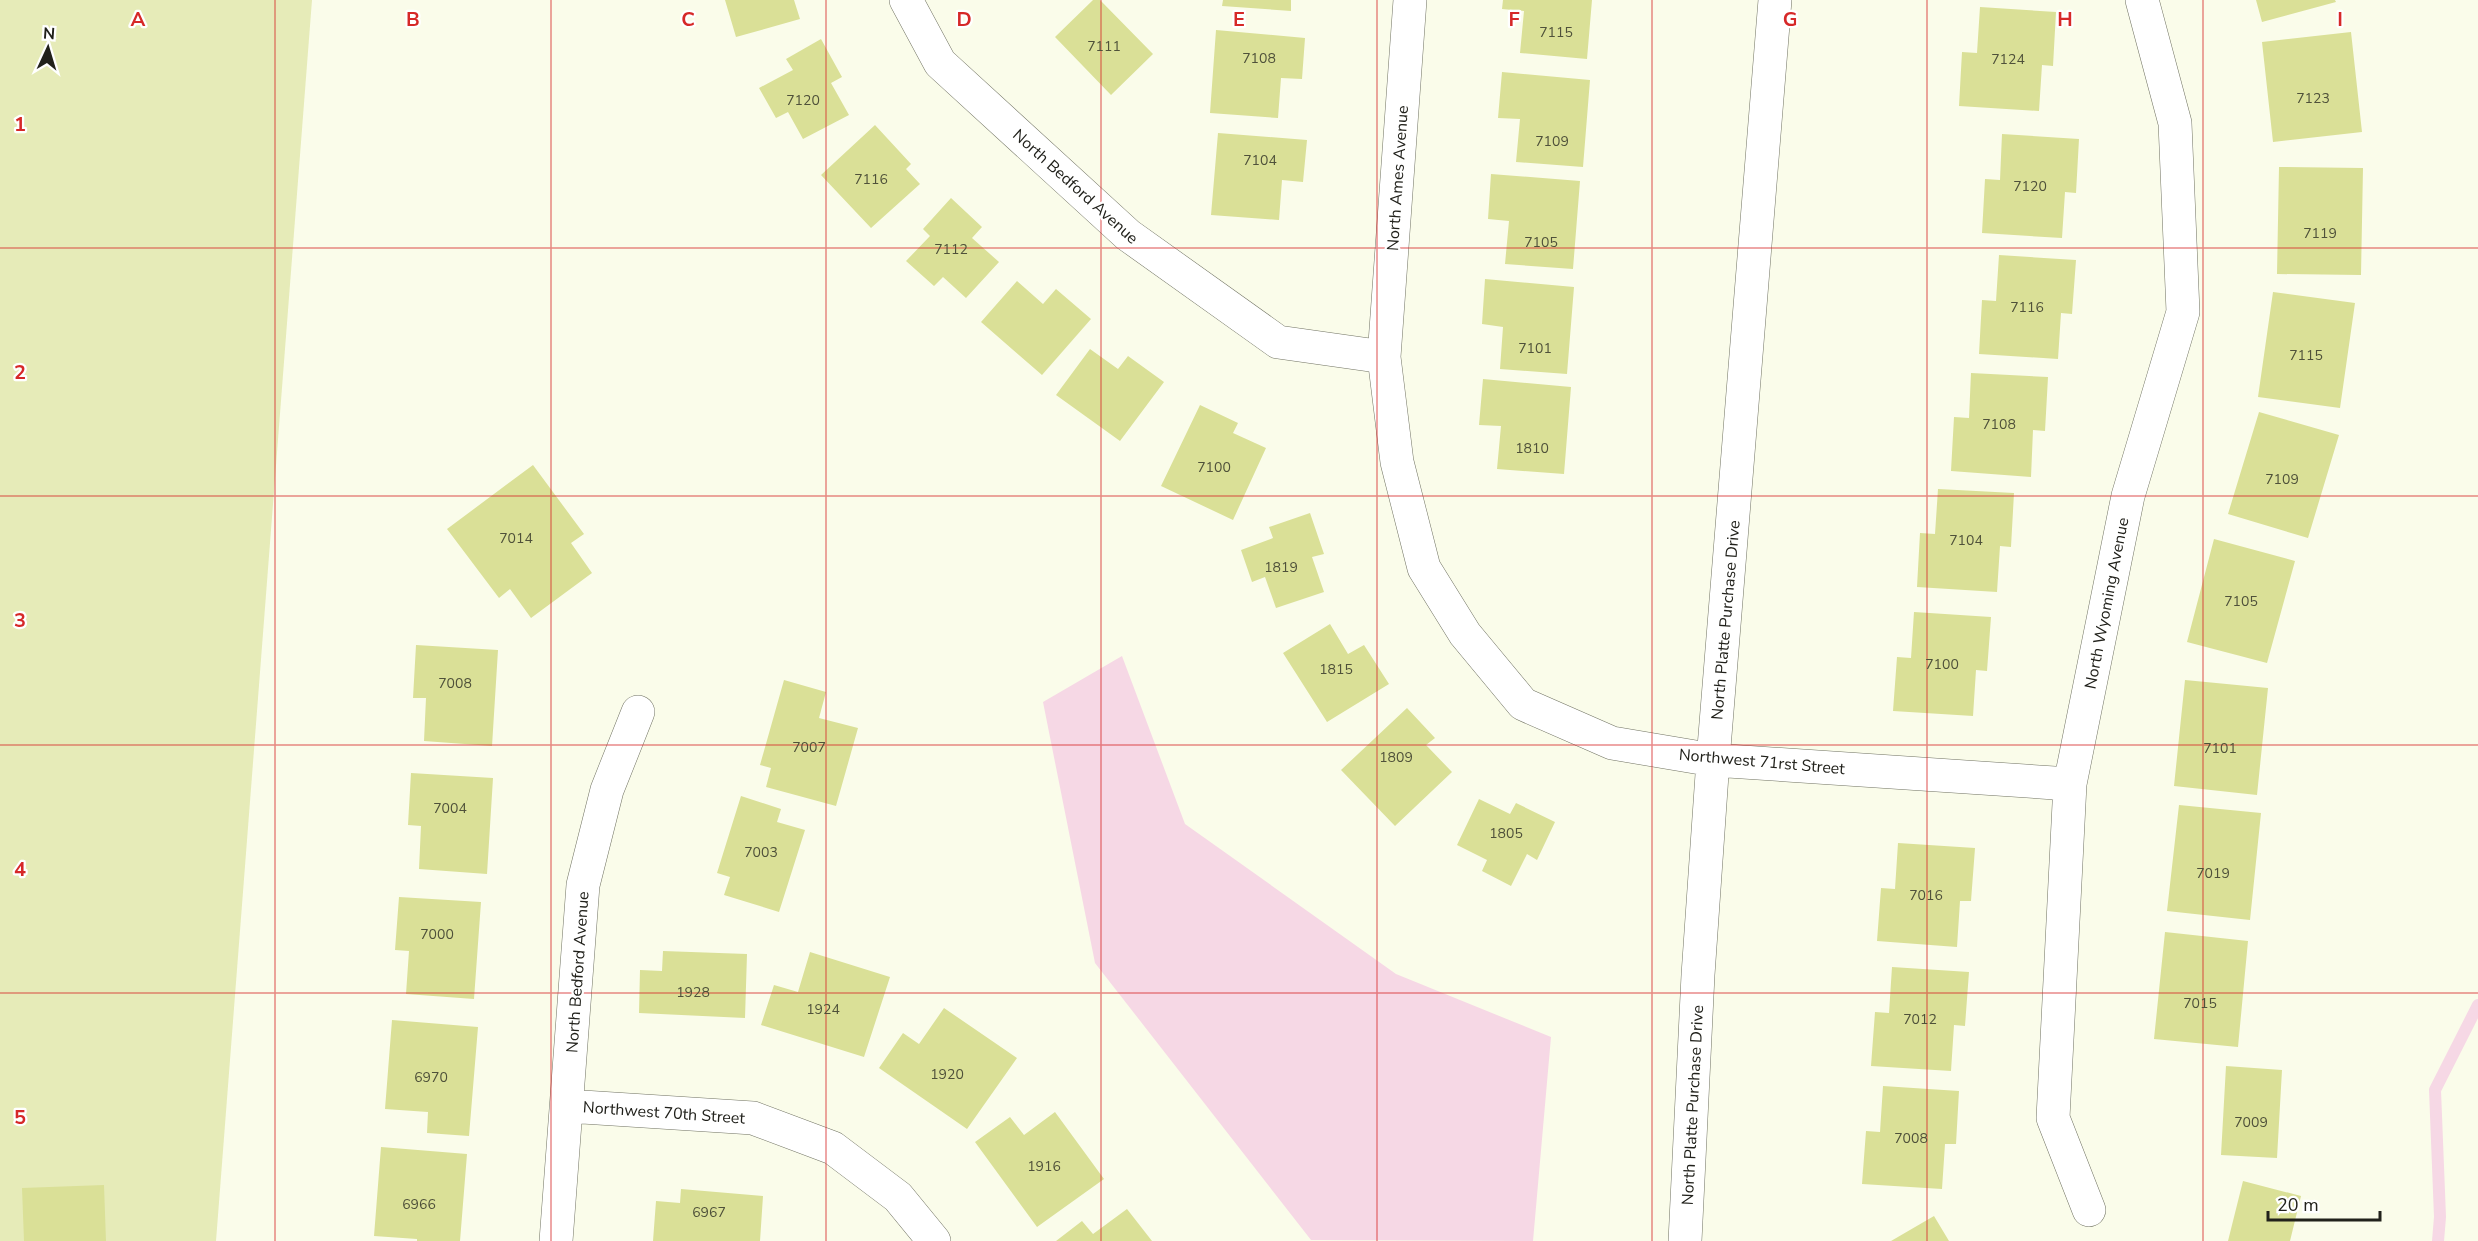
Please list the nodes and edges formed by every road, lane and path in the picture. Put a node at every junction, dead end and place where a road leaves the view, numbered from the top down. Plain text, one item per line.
1 (906, 0) edge
2 (1410, 0) edge
3 (1775, 0) edge
4 (2142, 0) edge
5 (1383, 357) junction
6 (638, 712) dead end
7 (1713, 760) junction
8 (2070, 784) junction
9 (567, 1106) junction
10 (2089, 1210) dead end
11 (556, 1241) edge
12 (934, 1241) edge
13 (1685, 1241) edge

1 - 5 street, North Bedford Avenue
2 - 5 street, North Ames Avenue
3 - 7 street, North Platte Purchase Drive
4 - 8 street, North Wyoming Avenue
5 - 7 street, Northwest 71rst Street
6 - 9 street, North Bedford Avenue
7 - 8 street, Northwest 71rst Street
7 - 13 street, North Platte Purchase Drive
8 - 10 street, North Wyoming Avenue
9 - 11 street, North Bedford Avenue
9 - 12 street, Northwest 70th Street

